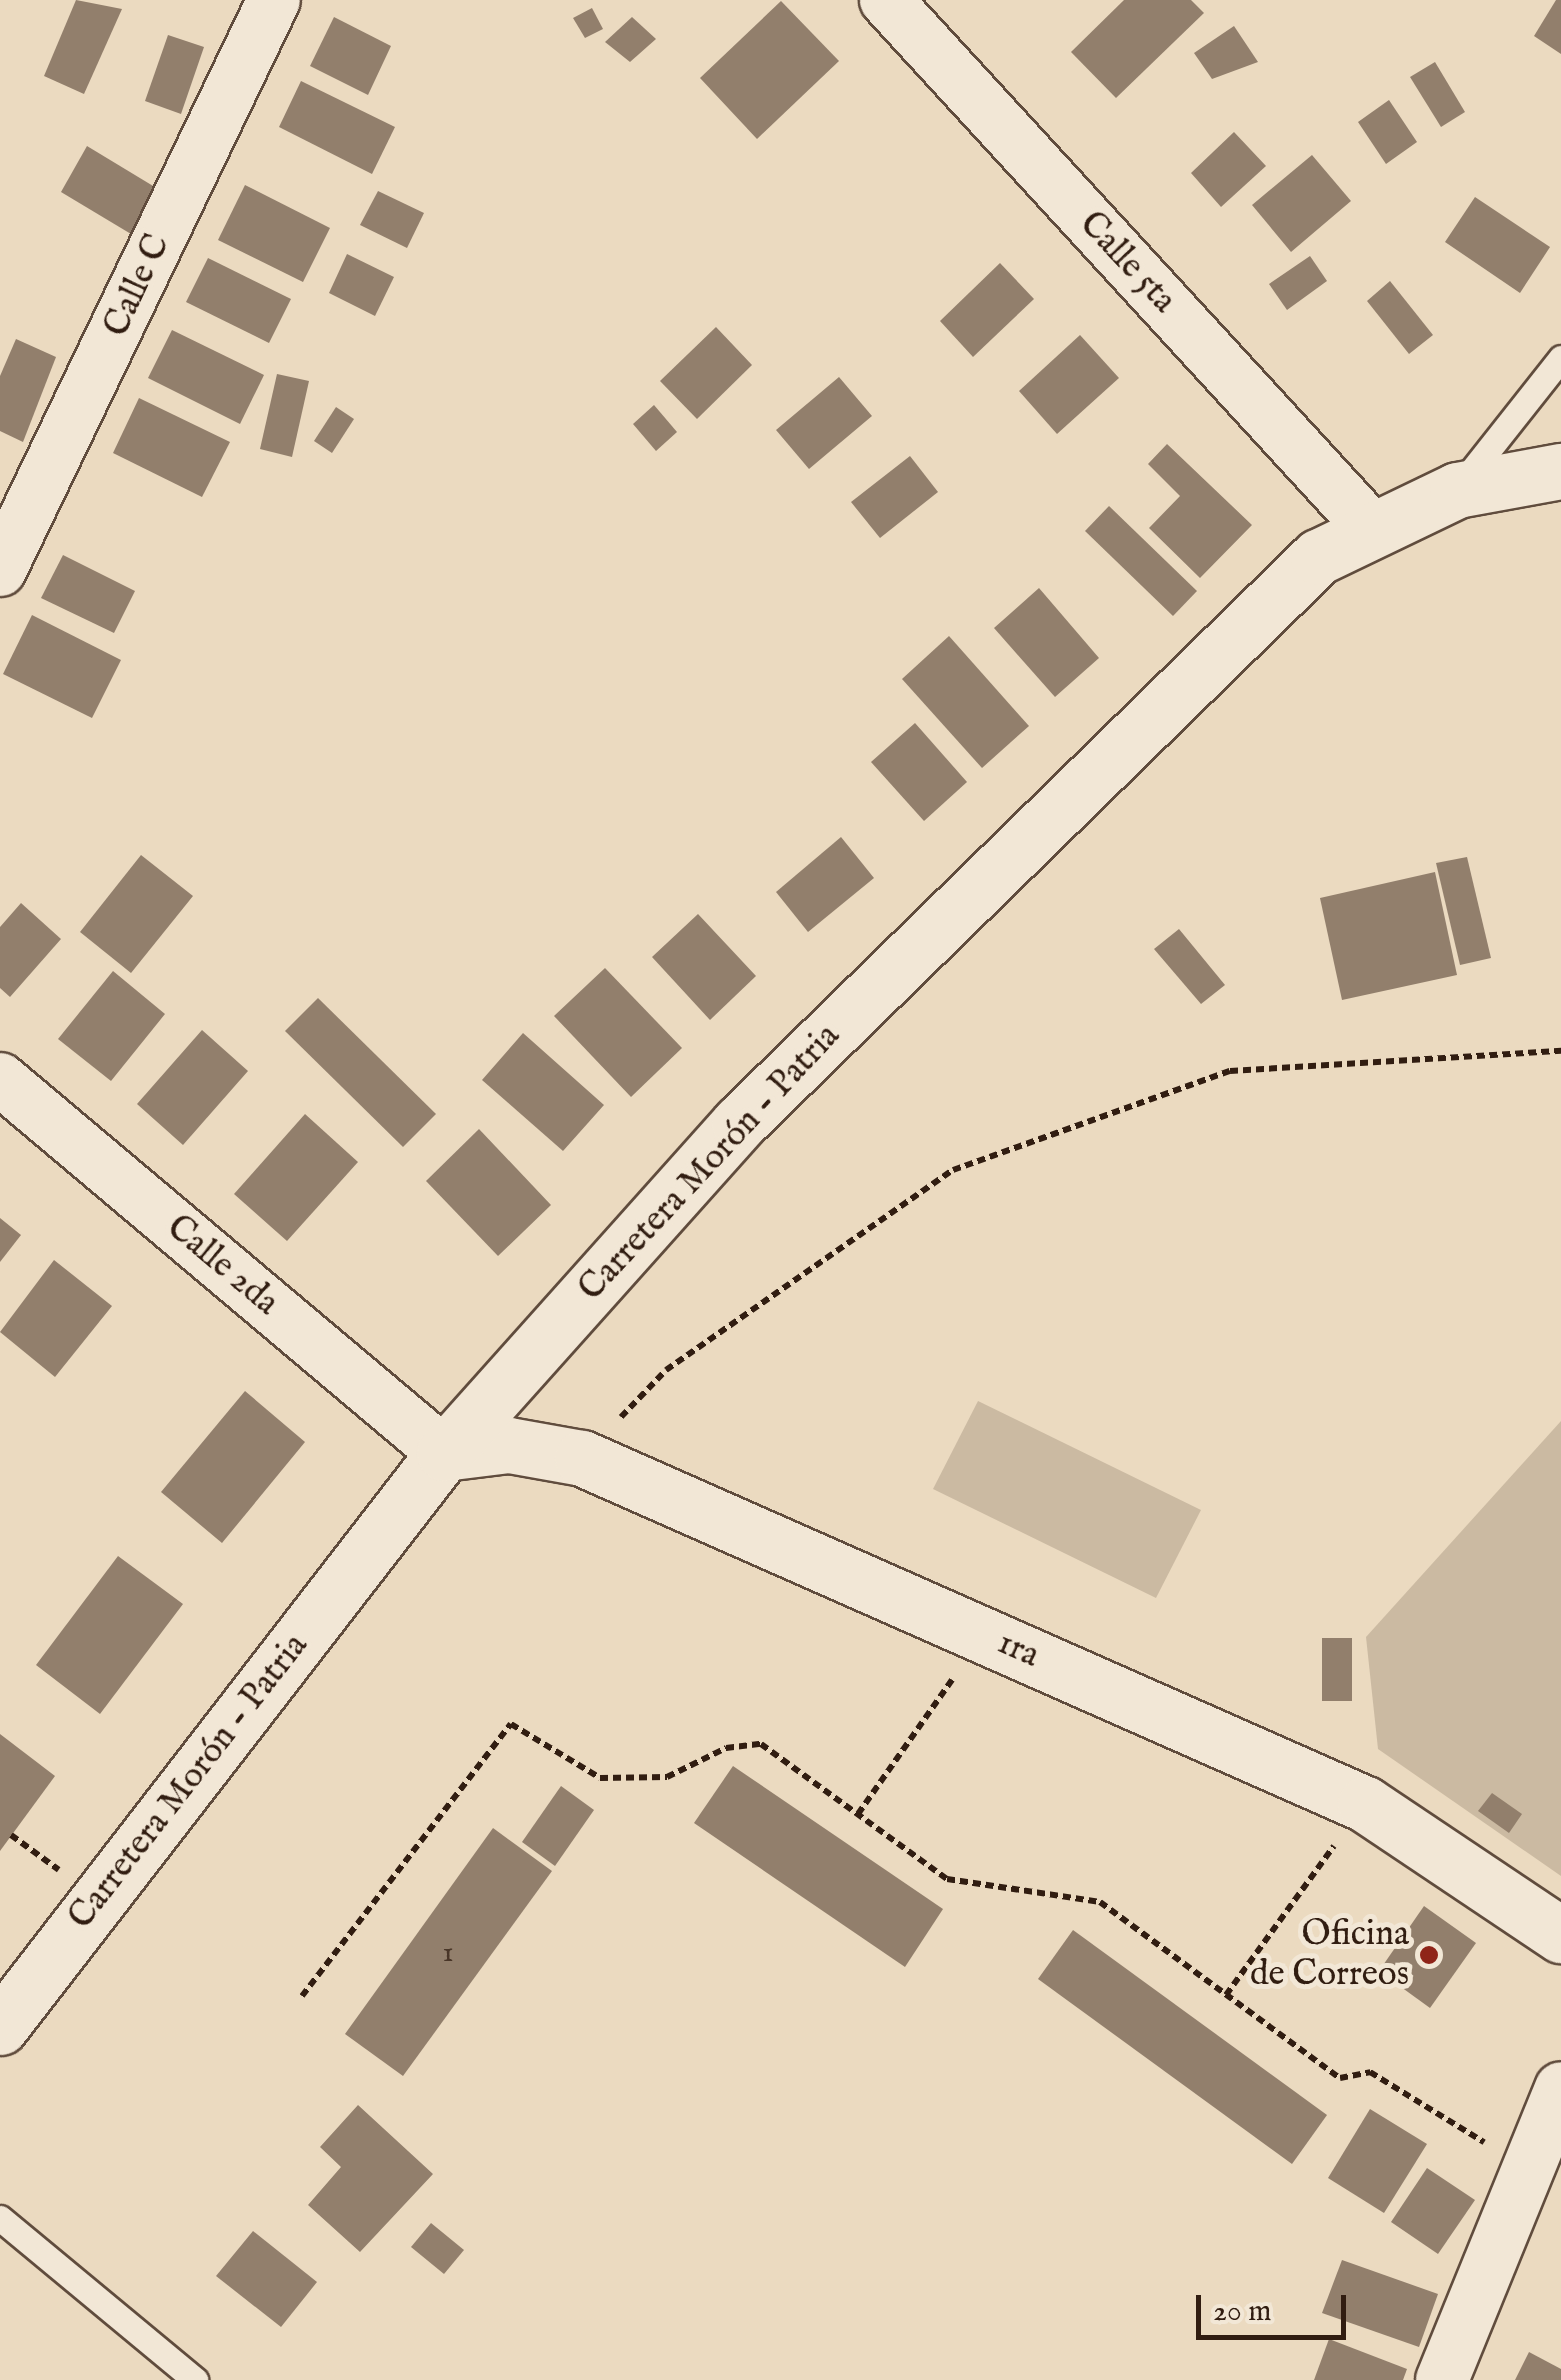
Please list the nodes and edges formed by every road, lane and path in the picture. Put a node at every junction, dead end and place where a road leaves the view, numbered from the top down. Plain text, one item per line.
1 (274, 0) edge
2 (886, 0) edge
3 (1561, 358) edge
4 (1561, 471) edge
5 (1457, 490) junction
6 (16, 499) edge
7 (1369, 526) junction
8 (0, 570) edge
9 (1561, 1051) edge
10 (0, 1079) edge
11 (444, 1453) junction
12 (582, 1458) junction
13 (984, 1635) junction
14 (1365, 1804) junction
15 (858, 1814) junction
16 (1561, 1934) edge
17 (1226, 1994) junction
18 (302, 1996) dead end
19 (0, 2027) edge
20 (1561, 2088) edge
21 (1528, 2169) junction
22 (0, 2218) edge
23 (196, 2380) edge
24 (1442, 2380) edge

1 - 6 street, Calle C
2 - 7 street, Calle 5ta
3 - 5 lane
4 - 5 street, Carretera Morón - Patria
5 - 7 street, Carretera Morón - Patria
6 - 8 street, Calle C
7 - 11 street, Carretera Morón - Patria
9 - 12 path
10 - 11 street, Calle 2da
11 - 12 street, 1ra
11 - 19 street, Carretera Morón - Patria
12 - 13 street, 1ra
13 - 14 street, 1ra
13 - 15 path
14 - 16 street, 1ra
14 - 17 path
15 - 17 path
15 - 18 path
17 - 21 path
20 - 21 street
21 - 24 street
22 - 23 lane

